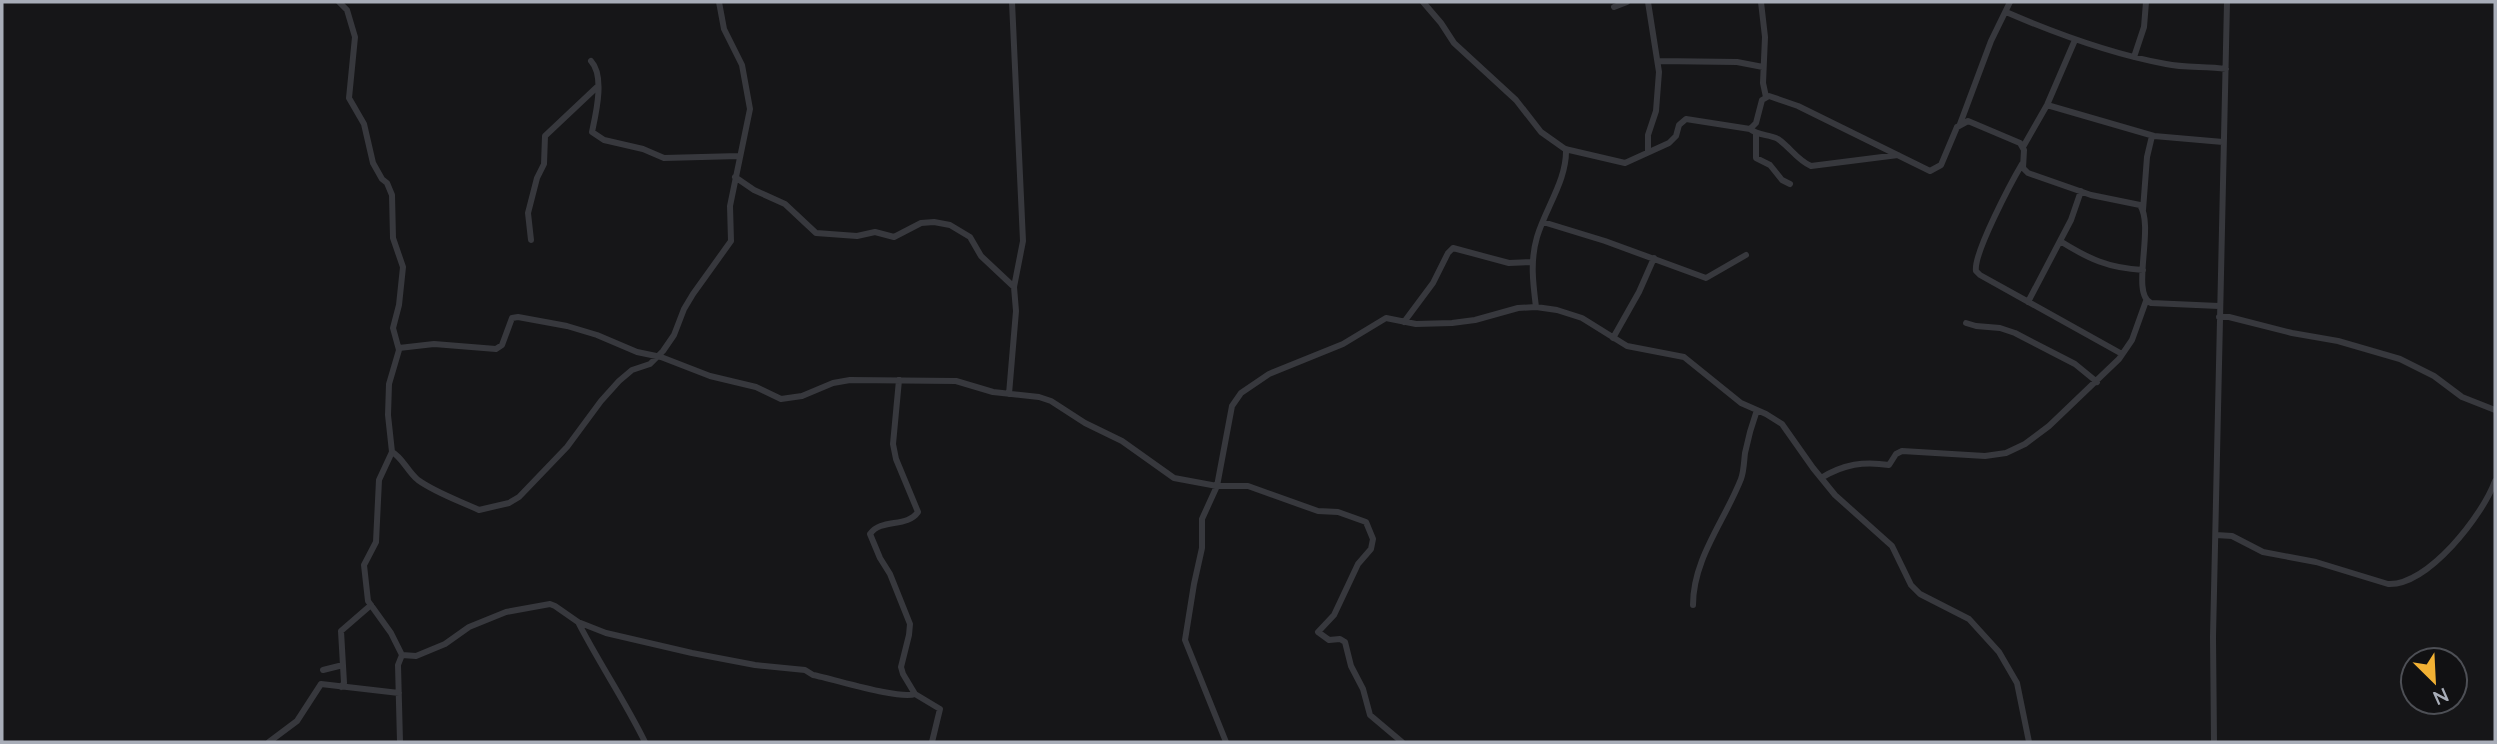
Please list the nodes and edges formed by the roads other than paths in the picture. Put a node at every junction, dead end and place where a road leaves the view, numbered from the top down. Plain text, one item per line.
1 (339, 2) edge
2 (719, 2) edge
3 (1012, 2) edge
4 (1423, 2) edge
5 (1627, 2) edge
6 (1648, 2) edge
7 (1761, 2) edge
8 (2010, 2) edge
9 (2146, 2) edge
10 (2227, 2) edge
11 (1614, 6) dead end
12 (2006, 12) junction
13 (2075, 40) junction
14 (2134, 57) junction
15 (591, 61) dead end
16 (1658, 61) junction
17 (1763, 67) junction
18 (2225, 69) junction
19 (597, 87) junction
20 (1766, 97) junction
21 (2047, 105) junction
22 (1960, 124) junction
23 (1753, 131) junction
24 (2152, 136) junction
25 (2223, 142) junction
26 (2023, 147) junction
27 (1566, 149) junction
28 (1647, 152) junction
29 (1898, 155) junction
30 (740, 156) junction
31 (2022, 164) junction
32 (735, 177) junction
33 (1790, 184) dead end
34 (2081, 191) junction
35 (2143, 210) junction
36 (1543, 222) junction
37 (531, 240) dead end
38 (2060, 241) junction
39 (1746, 255) dead end
40 (1654, 258) junction
41 (1532, 262) junction
42 (2143, 270) junction
43 (1014, 287) junction
44 (2146, 301) junction
45 (2028, 302) junction
46 (2219, 306) junction
47 (1536, 307) junction
48 (2219, 317) junction
49 (1404, 322) junction
50 (1966, 323) dead end
51 (1613, 338) junction
52 (399, 348) junction
53 (2122, 354) junction
54 (659, 356) junction
55 (899, 380) junction
56 (2096, 382) junction
57 (1009, 394) junction
58 (1757, 410) junction
59 (2495, 410) edge
60 (392, 452) junction
61 (1821, 478) junction
62 (2495, 481) edge
63 (1217, 486) junction
64 (2216, 534) junction
65 (370, 605) junction
66 (1693, 606) dead end
67 (578, 622) junction
68 (402, 655) junction
69 (343, 665) junction
70 (323, 670) dead end
71 (341, 687) junction
72 (399, 693) junction
73 (915, 694) junction
74 (269, 742) edge
75 (400, 742) edge
76 (645, 742) edge
77 (932, 742) edge
78 (1226, 742) edge
79 (1402, 742) edge
80 (2029, 742) edge
81 (2214, 742) edge

1 - 52 street
2 - 30 street
3 - 43 street
4 - 27 street
5 - 11 street
6 - 16 street
7 - 17 street
8 - 12 street
9 - 14 street
10 - 18 street
12 - 13 street
12 - 22 street
13 - 14 street
13 - 21 street
14 - 18 street
15 - 19 street
16 - 17 street
16 - 28 street
17 - 20 street
18 - 25 street
19 - 30 street
19 - 37 street
20 - 23 street
20 - 29 street
21 - 24 street
21 - 26 street
22 - 26 street
22 - 29 street
23 - 28 street
23 - 29 street
23 - 33 street
24 - 25 street
24 - 35 street
25 - 46 street
26 - 31 street
27 - 28 street
27 - 36 street
30 - 32 street
31 - 34 street
31 - 45 street
32 - 43 street
32 - 54 street
34 - 35 street
34 - 38 street
35 - 42 street
36 - 40 street
36 - 41 street
38 - 42 street
38 - 45 street
39 - 40 street
40 - 51 street
41 - 47 street
41 - 49 street
42 - 44 street
43 - 57 street
44 - 46 street
44 - 53 street
45 - 53 street
46 - 48 street
47 - 49 street
47 - 51 street
48 - 59 street
48 - 64 street
49 - 63 street
50 - 56 street
51 - 58 street
52 - 54 street
52 - 60 street
53 - 56 street
54 - 55 street
54 - 60 street
55 - 57 street
55 - 73 street
56 - 61 street
57 - 63 street
58 - 61 street
58 - 66 street
60 - 65 street
61 - 80 street
62 - 64 street
63 - 78 street
63 - 79 street
64 - 81 street
65 - 68 street
65 - 69 street
67 - 68 street
67 - 73 street
67 - 76 street
68 - 72 street
69 - 70 street
69 - 71 street
71 - 72 street
71 - 74 street
72 - 75 street
73 - 77 street

